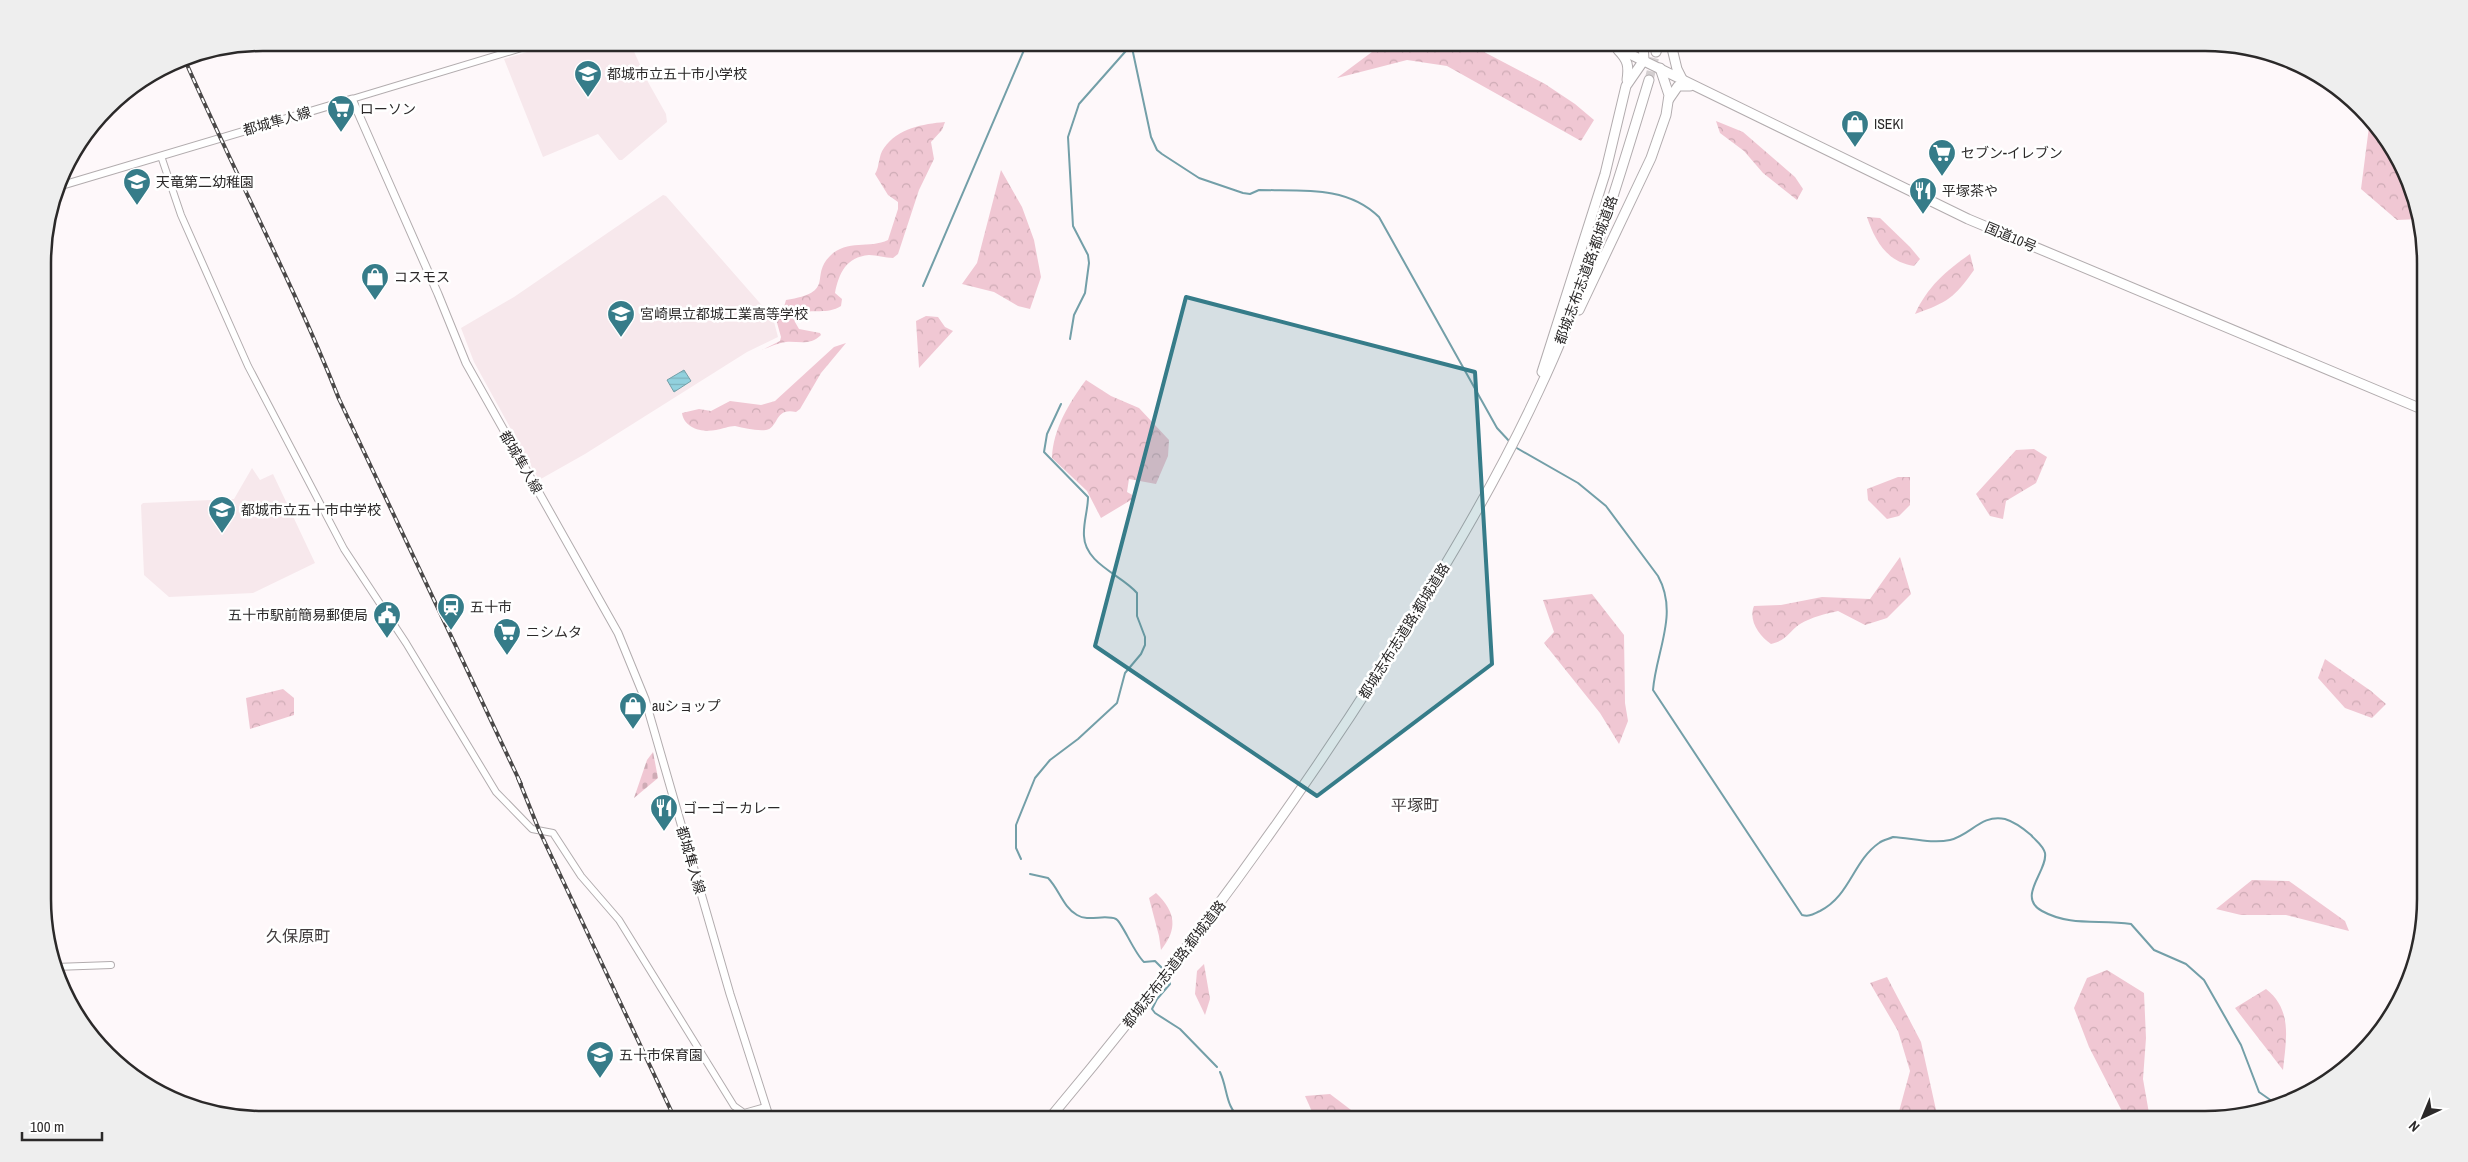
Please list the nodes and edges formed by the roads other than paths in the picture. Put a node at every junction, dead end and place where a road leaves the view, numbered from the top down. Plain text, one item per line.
1 (509, 51) edge
2 (1618, 51) edge
3 (1625, 51) edge
4 (1644, 51) edge
5 (1672, 51) edge
6 (1673, 51) edge
7 (1644, 60) junction
8 (1663, 70) junction
9 (1649, 80) tunnel mouth
10 (1683, 81) junction
11 (1626, 86) junction
12 (1698, 88) junction
13 (352, 99) junction
14 (1669, 99) junction
15 (161, 156) junction
16 (66, 184) edge
17 (1539, 390) junction
18 (2417, 407) edge
19 (1520, 428) junction
20 (111, 965) dead end
21 (62, 966) edge
22 (765, 1107) junction
23 (741, 1111) edge
24 (751, 1111) edge
25 (767, 1111) edge
26 (1056, 1111) edge

1 - 13 street
2 - 11 highway
3 - 7 highway, 国道10号
4 - 7 highway
5 - 8 highway
6 - 10 highway
7 - 8 highway, 国道10号
7 - 11 highway
8 - 10 highway, 国道10号
8 - 14 highway
9 - 17 highway, 都城志布志道路;都城道路
10 - 12 highway, 国道10号
11 - 19 highway
12 - 14 highway
12 - 18 highway, 国道10号
13 - 15 main road, 都城隼人線
13 - 22 main road, 都城隼人線
14 - 17 highway
15 - 16 main road, 都城隼人線
15 - 23 street
17 - 19 highway, 都城志布志道路;都城道路
19 - 26 highway, 都城志布志道路;都城道路
20 - 21 street
22 - 24 street
22 - 25 main road, 都城隼人線

